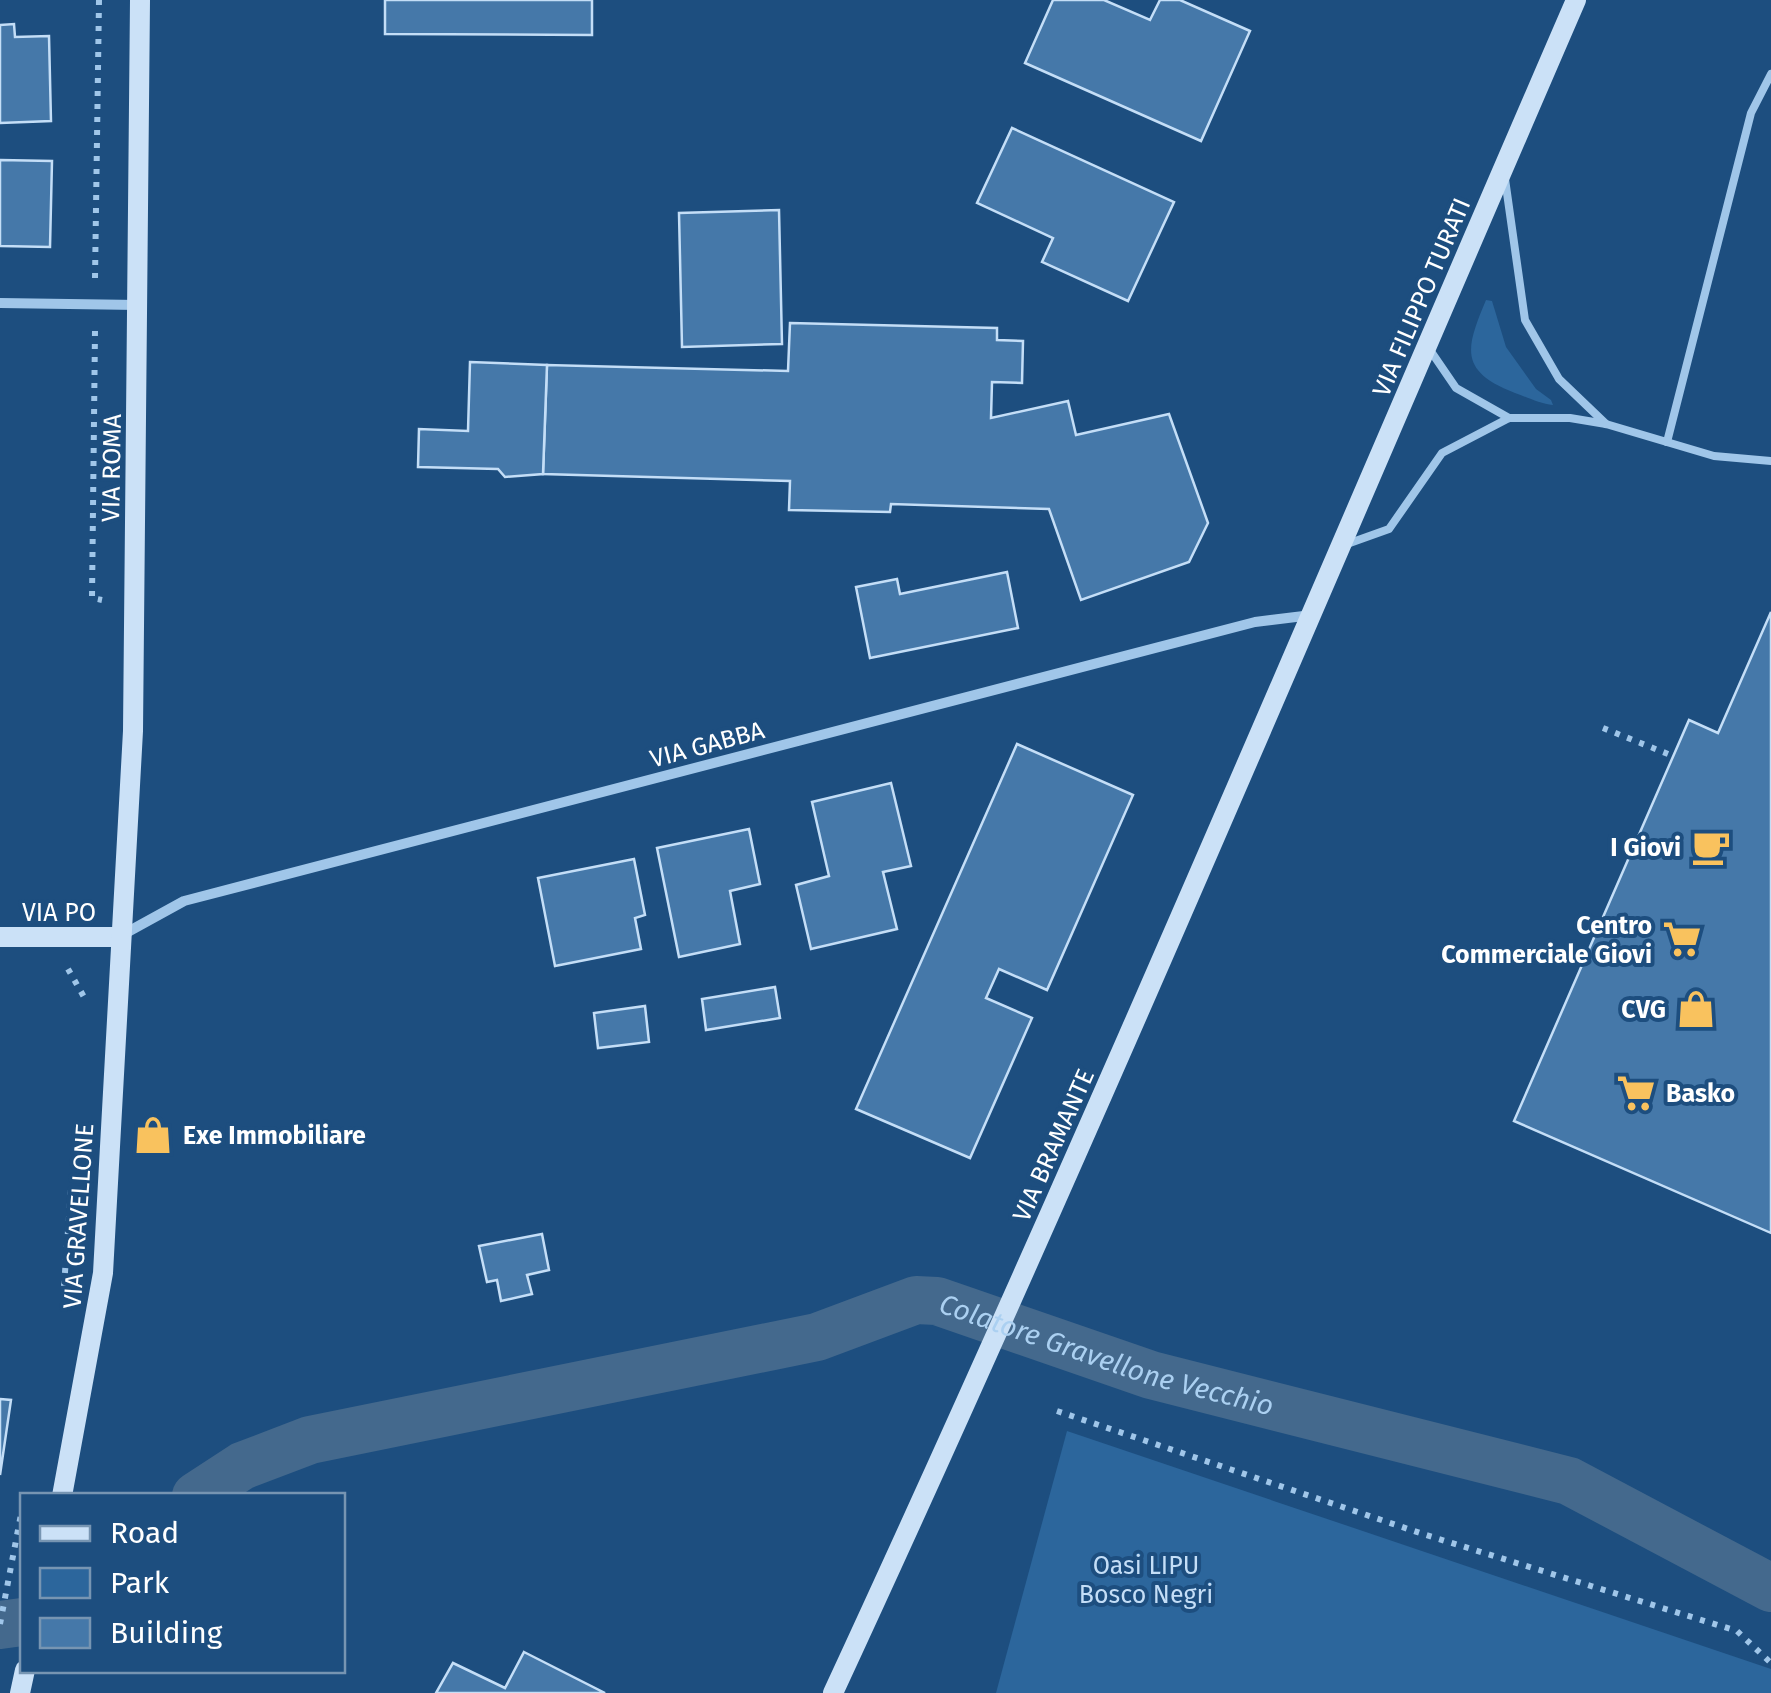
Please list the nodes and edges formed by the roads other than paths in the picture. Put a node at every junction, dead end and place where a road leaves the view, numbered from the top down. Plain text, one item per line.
1 (140, 0) edge
2 (1576, 0) edge
3 (1771, 74) edge
4 (1504, 167) junction
5 (0, 304) edge
6 (139, 305) junction
7 (1428, 346) junction
8 (1509, 418) junction
9 (1606, 424) junction
10 (1667, 442) junction
11 (1771, 460) edge
12 (1342, 546) junction
13 (1313, 615) junction
14 (0, 936) edge
15 (119, 937) junction
16 (63, 1493) edge
17 (833, 1693) edge

1 - 6 main road, VIA ROMA
2 - 4 main road, VIA FILIPPO TURATI
3 - 10 lane
4 - 7 main road, VIA FILIPPO TURATI
4 - 9 lane
5 - 6 street
6 - 15 main road, VIA ROMA
7 - 8 lane
7 - 12 main road, VIA FILIPPO TURATI
8 - 9 lane
8 - 12 lane
9 - 10 lane
10 - 11 lane
12 - 13 main road, VIA FILIPPO TURATI
13 - 15 street, VIA GABBA
13 - 17 main road, VIA BRAMANTE
14 - 15 main road, VIA PO
15 - 16 main road, VIA GRAVELLONE

